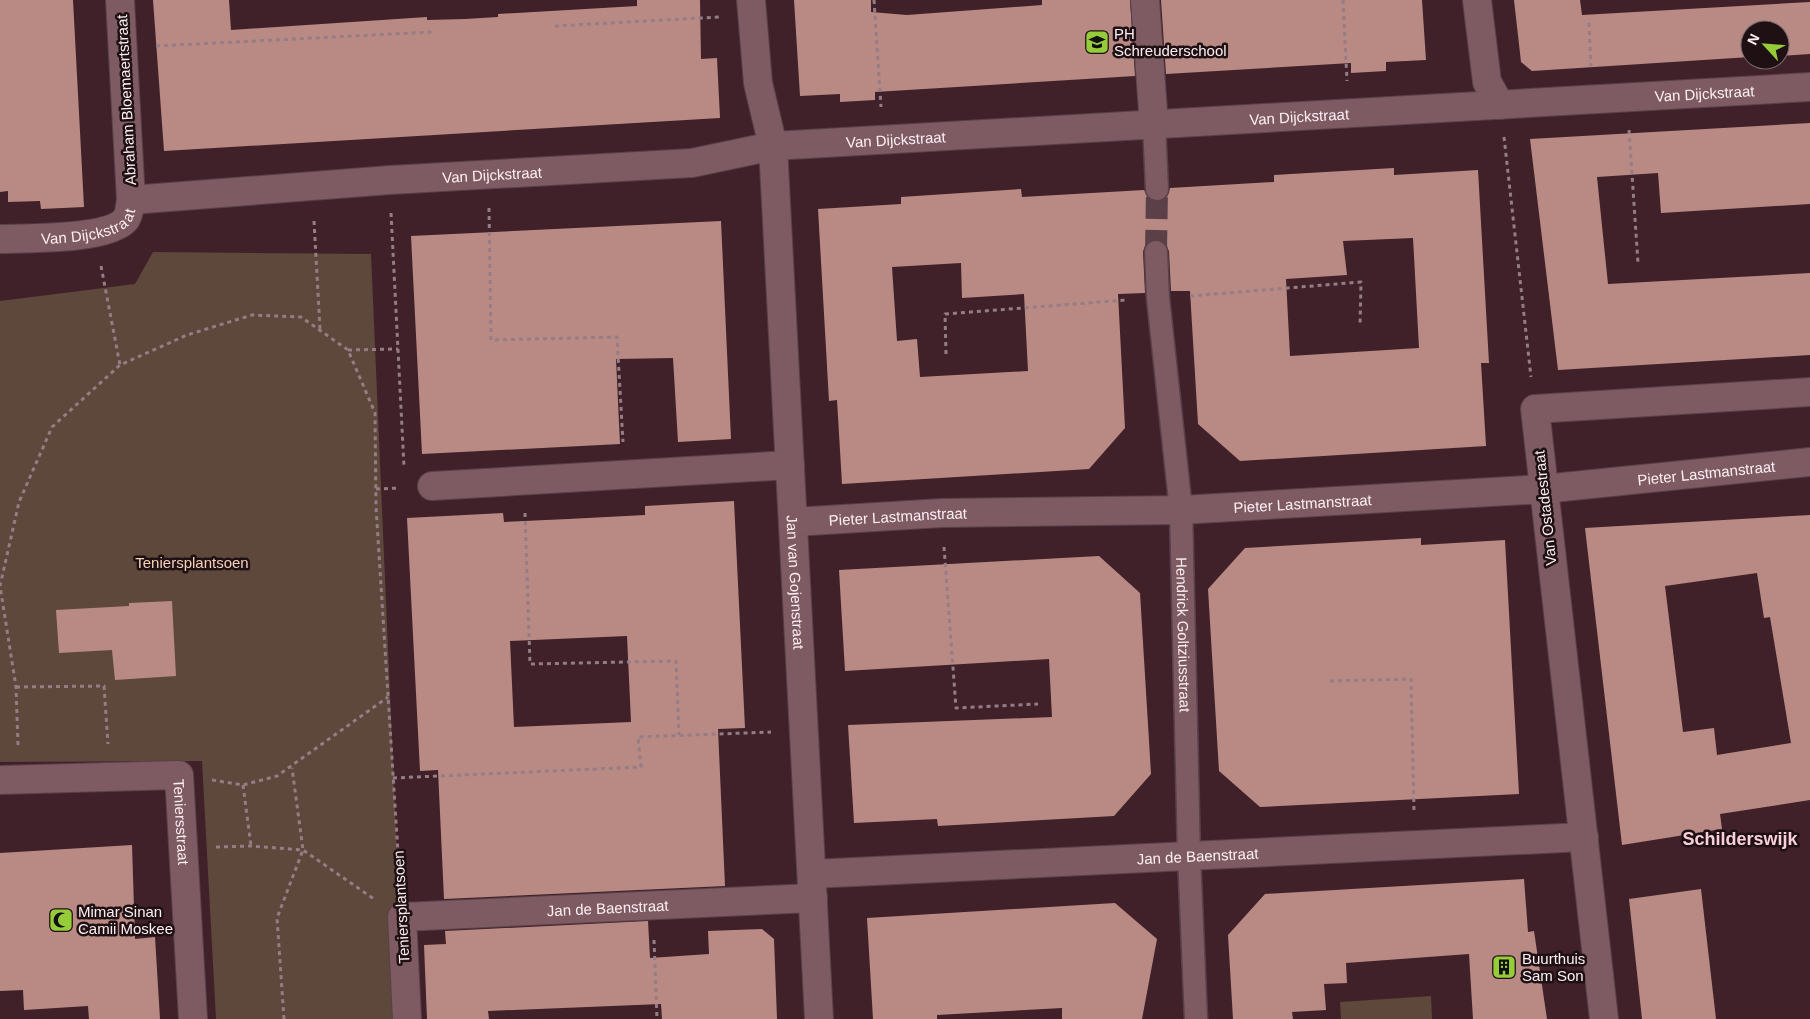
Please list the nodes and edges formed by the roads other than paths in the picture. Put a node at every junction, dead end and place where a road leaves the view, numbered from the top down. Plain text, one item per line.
1 (120, 0) edge
2 (1145, 0) edge
3 (1477, 0) edge
4 (752, 8) edge
5 (1810, 87) edge
6 (1500, 105) junction
7 (1154, 125) junction
8 (773, 146) junction
9 (1157, 189) tunnel mouth
10 (132, 200) junction
11 (0, 239) edge
12 (1156, 252) tunnel mouth
13 (1810, 392) edge
14 (1810, 462) edge
15 (790, 465) junction
16 (432, 486) dead end
17 (1542, 489) junction
18 (1181, 510) junction
19 (793, 522) junction
20 (10, 780) edge
21 (1584, 837) junction
22 (1189, 856) junction
23 (812, 886) junction
24 (402, 917) joint
25 (193, 1019) edge
26 (407, 1019) edge
27 (820, 1019) edge
28 (1196, 1019) edge
29 (1604, 1019) edge

1 - 10 street, Abraham Bloemaertstraat
2 - 7 street
3 - 6 street
4 - 8 street, Jan van Gojenstraat
5 - 6 street, Van Dijckstraat
6 - 7 street, Van Dijckstraat
7 - 8 street, Van Dijckstraat
7 - 9 street
8 - 10 street, Van Dijckstraat
8 - 15 street, Jan van Gojenstraat
10 - 11 street, Van Dijckstraat
12 - 18 street, Hendrick Goltziusstraat
13 - 17 street, Van Ostadestraat
14 - 17 street, Pieter Lastmanstraat
15 - 16 street
15 - 19 street, Jan van Gojenstraat
17 - 18 street, Pieter Lastmanstraat
17 - 21 street, Van Ostadestraat
18 - 19 street, Pieter Lastmanstraat
18 - 22 street, Hendrick Goltziusstraat
19 - 23 street, Jan van Gojenstraat
20 - 25 street, Teniersstraat
21 - 22 street, Jan de Baenstraat
21 - 29 street, Van Ostadestraat
22 - 23 street, Jan de Baenstraat
22 - 28 street, Hendrick Goltziusstraat
23 - 24 street, Jan de Baenstraat
23 - 27 street, Jan van Gojenstraat
24 - 26 street, Teniersplantsoen

